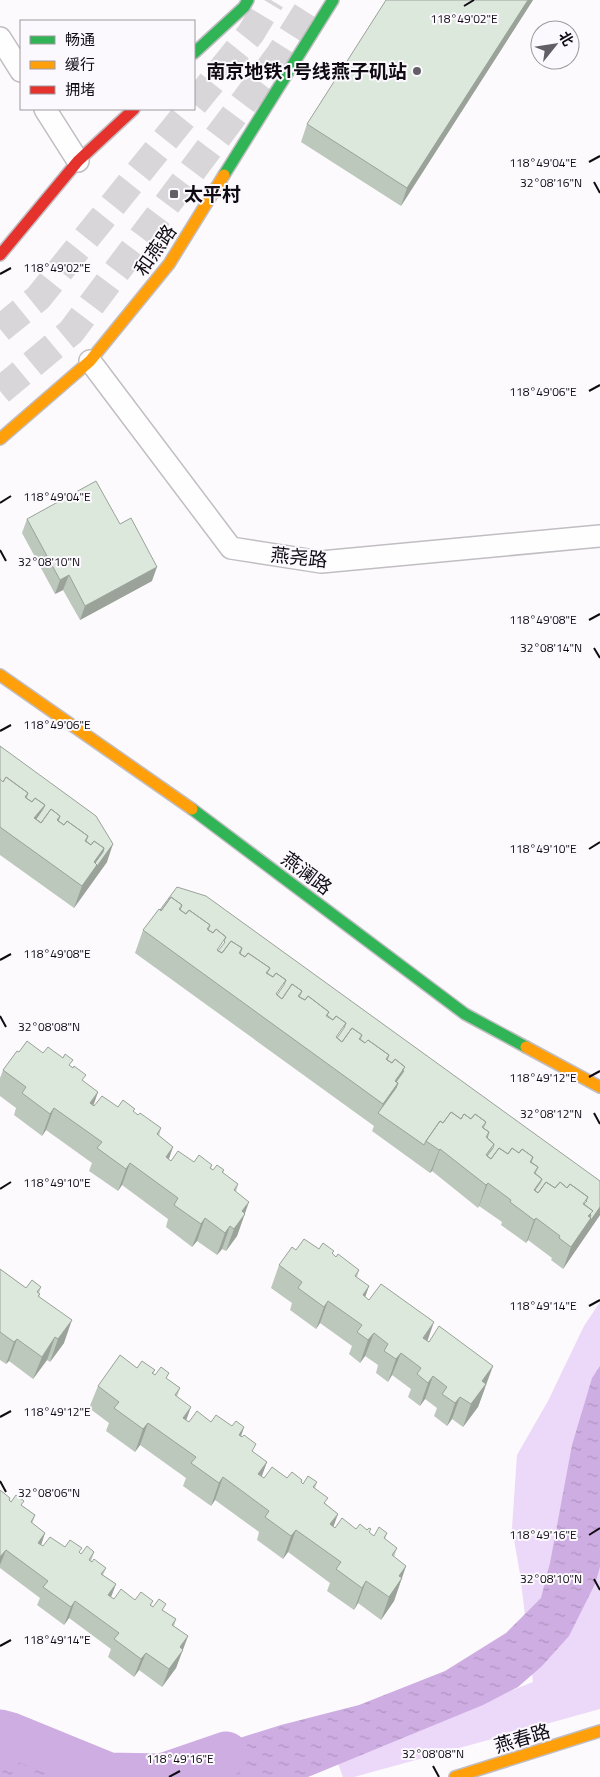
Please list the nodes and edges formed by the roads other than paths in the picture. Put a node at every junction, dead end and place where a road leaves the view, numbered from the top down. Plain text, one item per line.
1 (248, 0) edge
2 (333, 0) edge
3 (0, 38) edge
4 (195, 52) edge
5 (20, 69) edge
6 (46, 110) edge
7 (133, 110) edge
8 (78, 161) junction
9 (0, 255) edge
10 (90, 360) junction
11 (0, 439) edge
12 (600, 536) edge
13 (0, 675) edge
14 (600, 1087) edge
15 (600, 1731) edge
16 (455, 1777) edge

1 - 4 street
2 - 10 street, 和燕路
3 - 5 street
6 - 8 street
7 - 8 street
8 - 9 street
10 - 11 street, 和燕路
10 - 12 street, 燕尧路
13 - 14 street, 燕澜路
15 - 16 street, 燕春路

